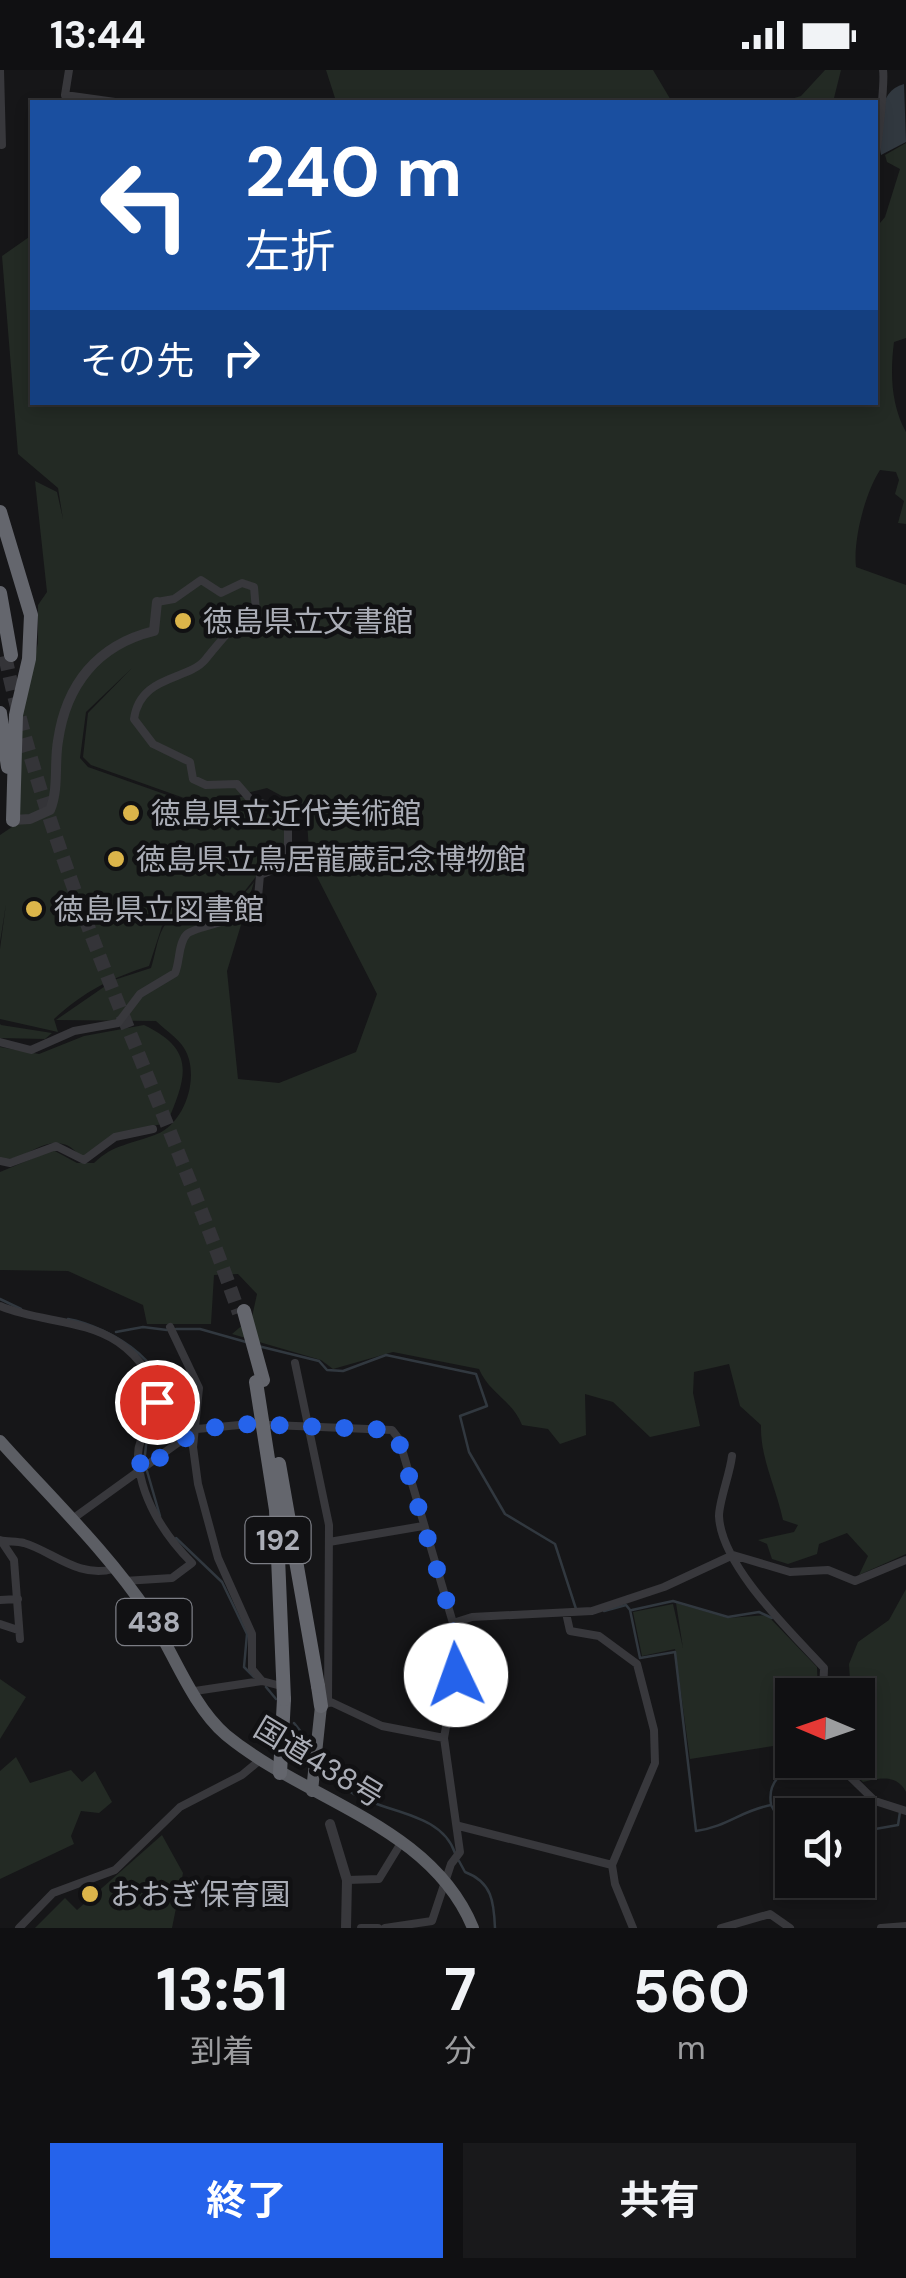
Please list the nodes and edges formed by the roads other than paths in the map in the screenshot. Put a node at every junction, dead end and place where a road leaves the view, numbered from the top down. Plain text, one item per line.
1 (0, 70) edge
2 (68, 70) edge
3 (883, 70) edge
4 (102, 100) edge
5 (878, 112) edge
6 (2, 145) dead end
7 (0, 512) edge
8 (0, 593) edge
9 (157, 602) joint
10 (0, 628) edge
11 (0, 712) edge
12 (10, 821) junction
13 (0, 1042) edge
14 (152, 1129) dead end
15 (0, 1161) edge
16 (0, 1306) edge
17 (242, 1312) tunnel mouth
18 (170, 1327) dead end
19 (295, 1364) dead end
20 (259, 1381) junction
21 (311, 1426) junction
22 (194, 1430) junction
23 (0, 1441) edge
24 (732, 1456) dead end
25 (141, 1472) junction
26 (71, 1520) junction
27 (423, 1526) junction
28 (1, 1541) edge
29 (329, 1542) junction
30 (733, 1556) junction
31 (906, 1560) edge
32 (113, 1568) junction
33 (124, 1581) junction
34 (0, 1600) edge
35 (18, 1600) junction
36 (566, 1613) junction
37 (453, 1623) junction
38 (0, 1624) edge
39 (824, 1678) edge
40 (262, 1682) junction
41 (194, 1690) junction
42 (280, 1690) junction
43 (324, 1705) junction
44 (444, 1738) junction
45 (260, 1760) junction
46 (280, 1773) junction
47 (852, 1778) edge
48 (312, 1792) junction
49 (906, 1810) edge
50 (330, 1824) dead end
51 (459, 1826) junction
52 (402, 1842) junction
53 (612, 1865) junction
54 (444, 1879) junction
55 (347, 1880) junction
56 (906, 1926) edge
57 (19, 1928) edge
58 (346, 1928) edge
59 (361, 1928) edge
60 (381, 1928) edge
61 (473, 1928) edge
62 (633, 1928) edge
63 (720, 1928) edge
64 (790, 1928) edge
65 (881, 1928) edge

1 - 6 street
2 - 4 street
3 - 5 street
7 - 12 highway
8 - 10 highway
9 - 12 street
9 - 13 street
11 - 12 highway
14 - 15 street
16 - 25 street
17 - 20 highway, 192
18 - 22 street
19 - 21 street
20 - 42 highway, 192, bridge
20 - 43 highway, 192, bridge
21 - 22 street
21 - 27 street
21 - 29 street
22 - 25 street
22 - 40 street
23 - 26 highway, 国道438号 / 438
24 - 30 street
25 - 26 street
25 - 33 street
26 - 32 highway, 国道438号 / 438
27 - 29 street
27 - 37 street
28 - 32 street
28 - 35 street
29 - 43 street
30 - 31 street
30 - 36 street
30 - 39 street
32 - 33 highway, 国道438号 / 438
33 - 41 highway, 国道438号 / 438
34 - 35 street
35 - 38 street
36 - 37 street
36 - 53 street
37 - 44 street
40 - 41 street
40 - 42 street
41 - 45 highway, 国道438号 / 438
42 - 46 highway, 192
43 - 44 street
43 - 48 highway, 192
44 - 51 street
45 - 46 highway, 国道438号 / 438
45 - 57 street
46 - 48 highway, 国道438号 / 438
47 - 49 street
48 - 52 highway, 国道438号 / 438
50 - 55 street
51 - 53 street
51 - 54 street
52 - 54 highway, 国道438号 / 438
52 - 55 street
53 - 62 street
54 - 60 street
54 - 61 highway, 国道438号 / 438
55 - 58 street
56 - 65 street
59 - 60 street
63 - 64 street

